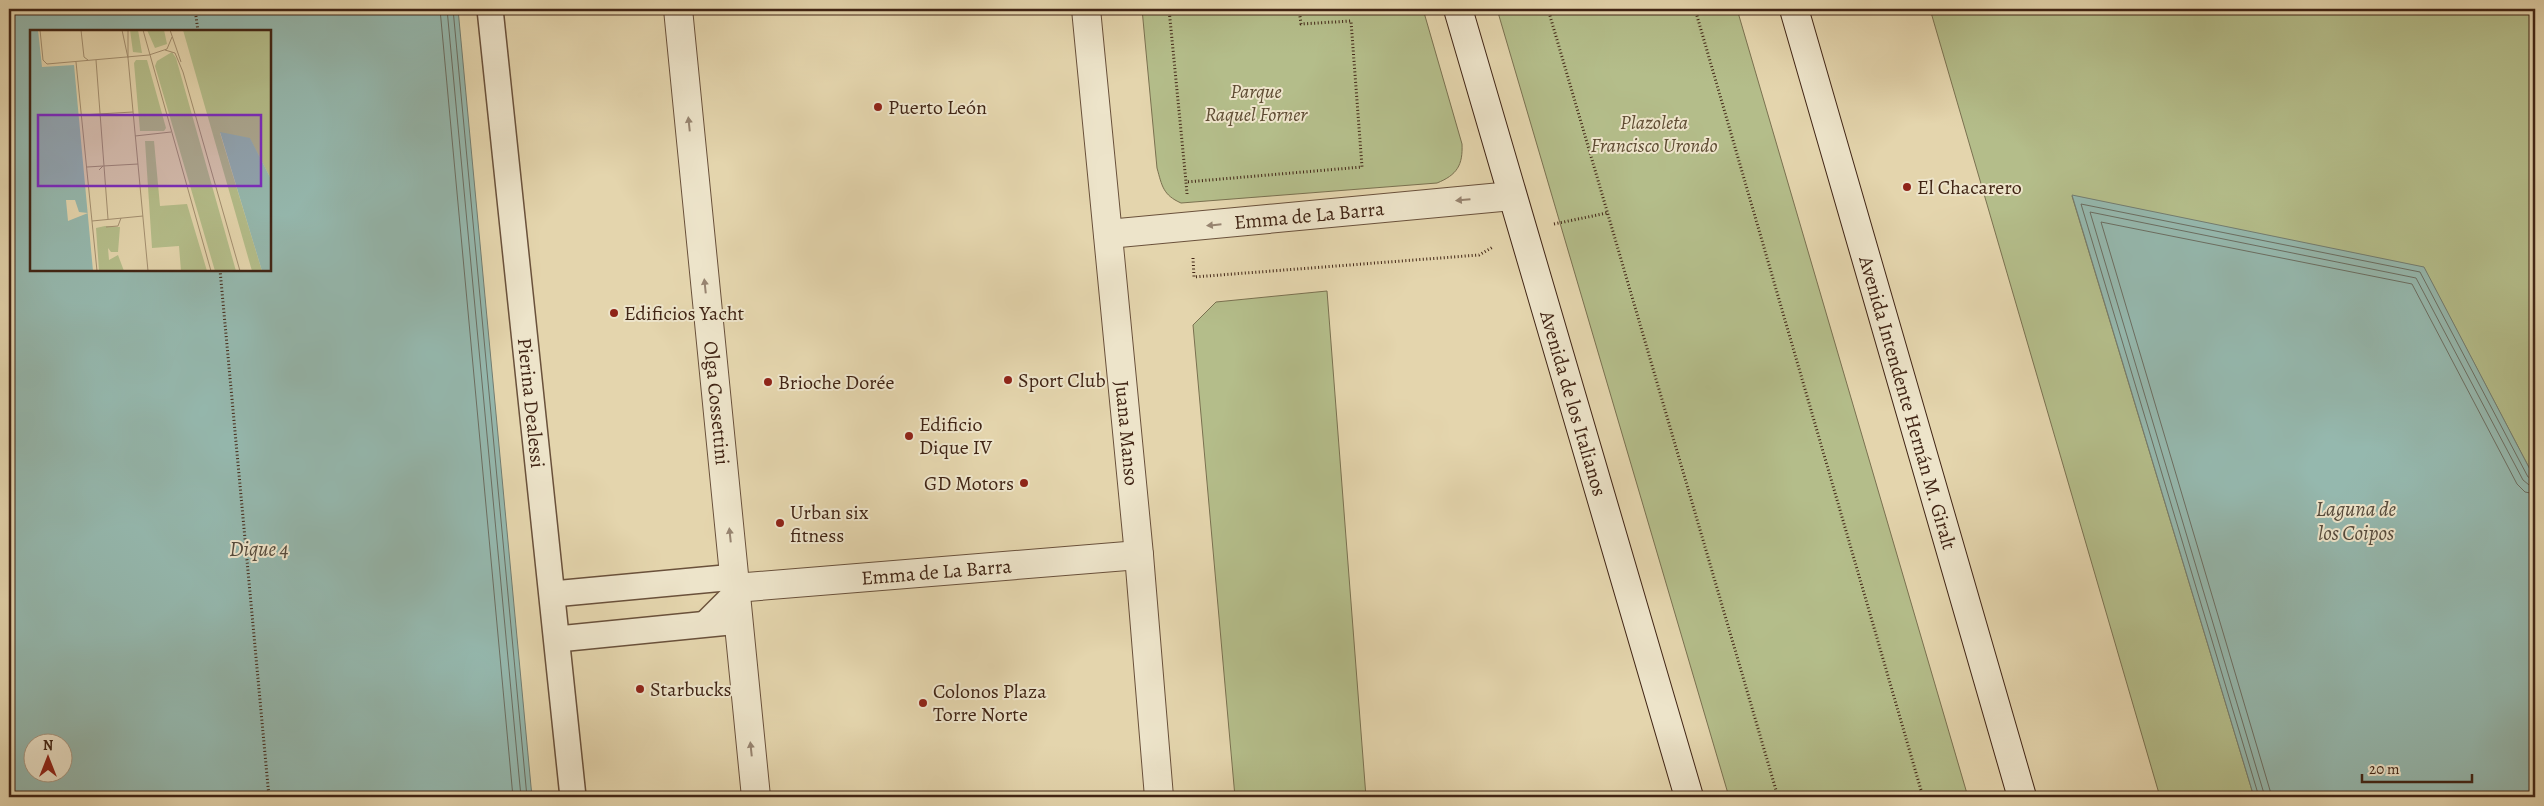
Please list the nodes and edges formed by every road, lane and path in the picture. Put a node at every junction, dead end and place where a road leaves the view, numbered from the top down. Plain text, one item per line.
1 (196, 9) edge
2 (490, 9) edge
3 (678, 9) edge
4 (1086, 9) edge
5 (1169, 9) edge
6 (1458, 9) edge
7 (1548, 9) edge
8 (1695, 9) edge
9 (1794, 9) edge
10 (198, 30) edge
11 (1186, 182) dead end
12 (1512, 196) junction
13 (1608, 213) junction
14 (1568, 222) dead end
15 (1108, 234) junction
16 (220, 271) edge
17 (1139, 555) junction
18 (734, 583) junction
19 (553, 594) junction
20 (739, 621) junction
21 (698, 625) junction
22 (558, 639) junction
23 (269, 797) edge
24 (573, 797) edge
25 (756, 797) edge
26 (1159, 797) edge
27 (1689, 797) edge
28 (1778, 797) edge
29 (1922, 797) edge
30 (2022, 797) edge

1 - 10 path
2 - 19 street, Pierina Dealessi
18 -> 3 street, Olga Cossettini
4 - 15 street, Juana Manso
5 - 11 path
6 - 12 street, Avenida de los Italianos
7 - 13 path
8 - 29 path
9 - 30 street, Avenida Intendente Hernán M. Giralt
12 -> 15 street, Emma de La Barra
12 - 27 street, Avenida de los Italianos
13 - 14 path
13 - 28 path
15 - 17 street, Juana Manso
16 - 23 path
17 - 18 street, Emma de La Barra
17 - 26 street, Juana Manso
18 - 19 street, Emma de La Barra
18 - 20 street, Olga Cossettini
18 - 21 lane
19 - 22 street, Pierina Dealessi
20 - 21 street
25 -> 20 street, Olga Cossettini
21 - 22 street
22 - 24 street, Pierina Dealessi

